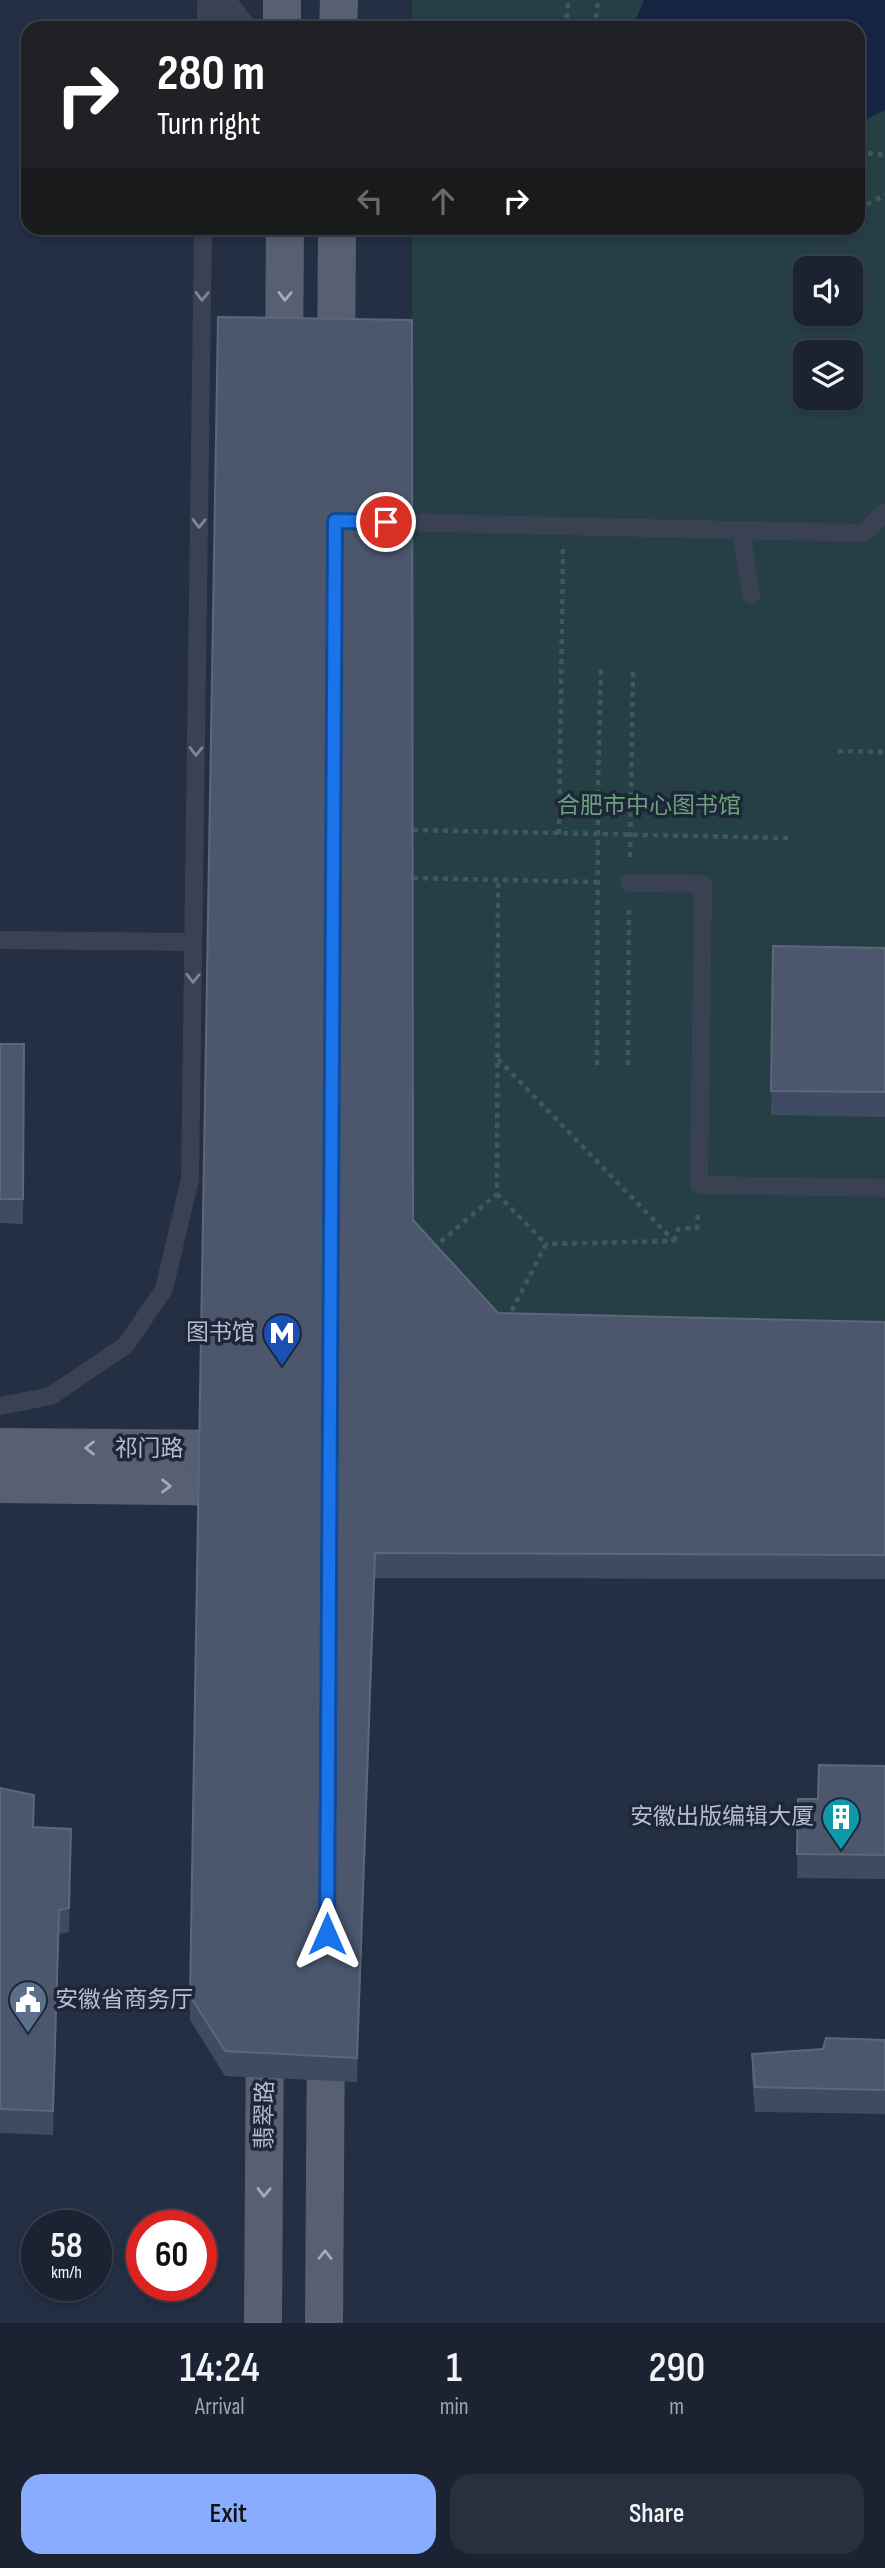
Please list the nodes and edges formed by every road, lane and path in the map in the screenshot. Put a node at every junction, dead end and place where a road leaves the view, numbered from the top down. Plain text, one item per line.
1 (206, 0) edge
2 (216, 0) edge
3 (282, 0) edge
4 (339, 0) edge
5 (568, 0) edge
6 (598, 0) edge
7 (206, 21) edge
8 (233, 21) edge
9 (282, 21) edge
10 (338, 21) edge
11 (566, 21) edge
12 (596, 21) edge
13 (865, 153) edge
14 (885, 155) edge
15 (885, 195) edge
16 (865, 205) edge
17 (203, 235) edge
18 (285, 235) edge
19 (337, 235) edge
20 (284, 402) edge
21 (335, 409) edge
22 (885, 512) edge
23 (375, 522) edge
24 (563, 527) junction
25 (741, 532) junction
26 (751, 595) dead end
27 (601, 667) dead end
28 (633, 670) dead end
29 (838, 751) dead end
30 (885, 752) edge
31 (631, 785) dead end
32 (413, 830) edge
33 (559, 834) junction
34 (597, 835) junction
35 (789, 838) dead end
36 (413, 878) edge
37 (498, 880) junction
38 (598, 882) junction
39 (629, 883) joint
40 (0, 940) edge
41 (193, 942) junction
42 (628, 944) dead end
43 (498, 1059) junction
44 (597, 1065) dead end
45 (628, 1065) dead end
46 (699, 1185) junction
47 (885, 1188) edge
48 (497, 1194) junction
49 (674, 1241) junction
50 (546, 1244) junction
51 (424, 1255) edge
52 (504, 1326) edge
53 (0, 1406) edge
54 (0, 1447) edge
55 (0, 1484) edge
56 (266, 1985) edge
57 (326, 1990) edge
58 (262, 2323) edge
59 (324, 2323) edge

1 - 7 lane
2 - 8 street
3 - 9 main road
4 - 10 main road
5 - 11 path
6 - 12 path
13 - 14 path
15 - 16 path
17 -> 41 lane
18 -> 20 main road
19 - 21 main road
22 - 25 lane
23 - 24 lane
24 - 25 lane
24 - 33 path
25 - 26 lane
27 - 34 path
28 - 31 path
29 - 30 path
32 - 33 path
33 - 34 path
34 - 35 path
34 - 38 path
36 - 37 path
37 - 38 path
37 - 43 path
38 - 39 path
38 - 44 path
39 - 46 lane
40 - 41 lane
41 -> 53 lane
42 - 45 path
43 - 48 path
43 - 49 path
46 - 47 lane
46 - 49 path
48 - 50 path
48 - 51 path
49 - 50 path
50 - 52 path
55 -> 54 main road, 祁门路
56 -> 58 main road, 翡翠路
59 -> 57 main road

